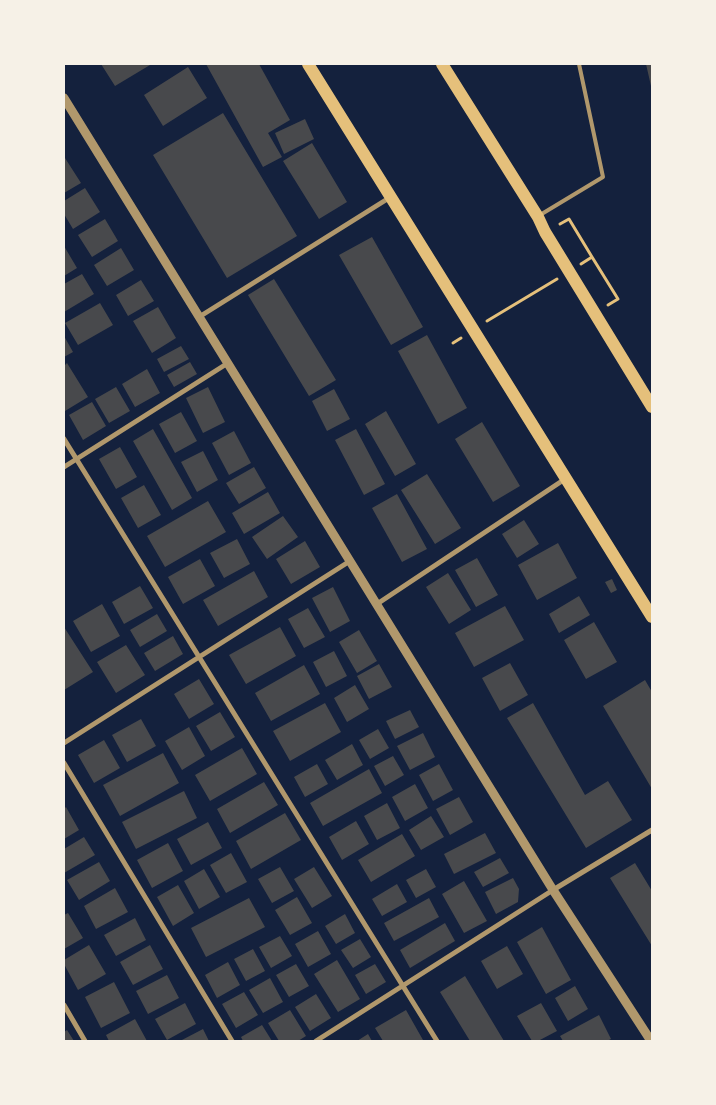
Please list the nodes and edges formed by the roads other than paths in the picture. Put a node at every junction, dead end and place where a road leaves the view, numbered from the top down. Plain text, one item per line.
1 (308, 64) edge
2 (442, 64) edge
3 (580, 64) edge
4 (64, 98) edge
5 (391, 197) junction
6 (538, 217) junction
7 (200, 317) junction
8 (228, 364) junction
9 (652, 407) edge
10 (64, 439) edge
11 (76, 459) junction
12 (64, 466) edge
13 (565, 479) junction
14 (350, 561) junction
15 (376, 604) junction
16 (652, 617) edge
17 (199, 657) junction
18 (64, 743) edge
19 (64, 763) edge
20 (652, 830) edge
21 (553, 890) junction
22 (403, 986) junction
23 (64, 1005) edge
24 (85, 1041) edge
25 (232, 1041) edge
26 (316, 1041) edge
27 (438, 1041) edge
28 (651, 1041) edge

1 - 5 main road
2 - 6 main road
3 - 6 lane
4 - 7 street
5 - 7 street
5 - 13 main road
6 - 9 main road
7 - 8 street
8 - 11 street
8 - 14 street
10 - 11 street
11 - 12 street
11 - 17 street
13 - 15 street
13 - 16 main road
14 - 15 street
14 - 17 street
15 - 21 street
17 - 18 street
17 - 22 street
19 - 25 street
20 - 21 street
21 - 22 street
21 - 28 street
22 - 26 street
22 - 27 street
23 - 24 street

